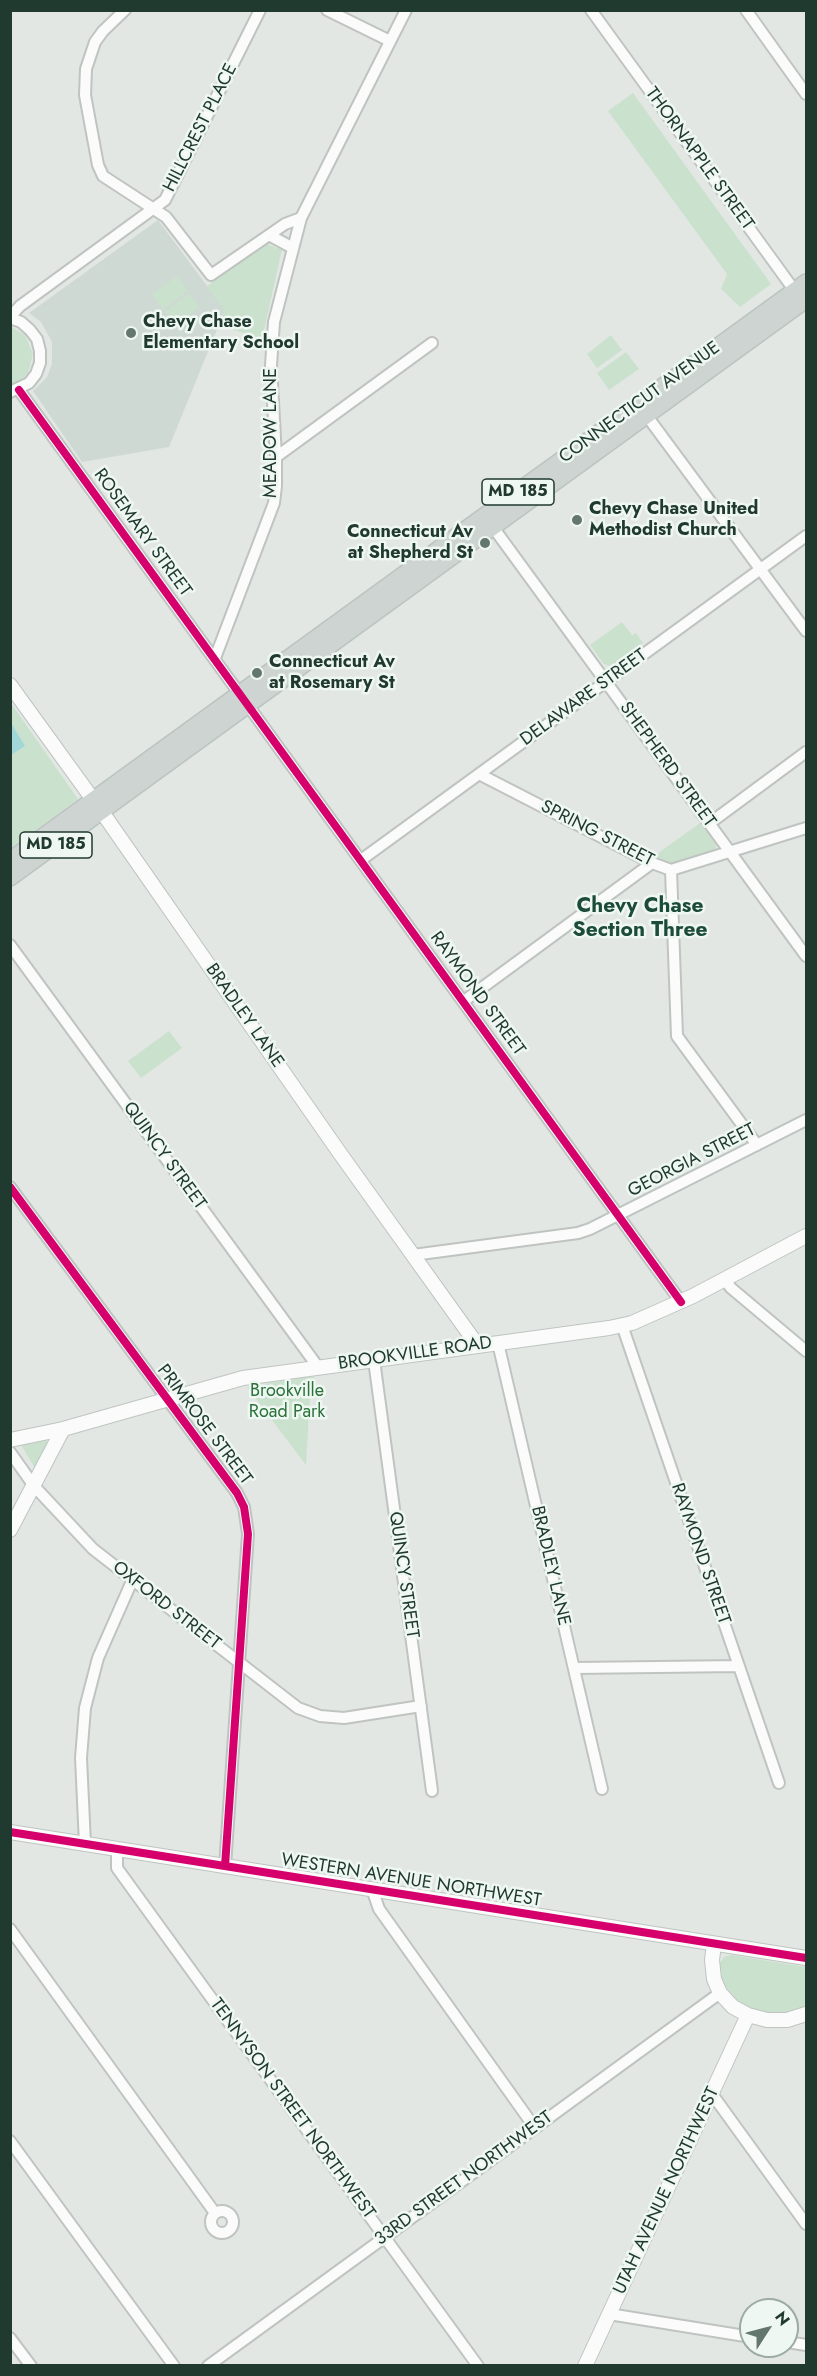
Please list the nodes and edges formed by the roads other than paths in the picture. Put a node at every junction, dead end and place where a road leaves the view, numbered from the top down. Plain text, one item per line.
1 (126, 10) edge
2 (260, 10) edge
3 (327, 10) edge
4 (406, 10) edge
5 (591, 10) edge
6 (746, 10) edge
7 (390, 41) junction
8 (807, 94) edge
9 (155, 208) junction
10 (302, 218) junction
11 (269, 235) junction
12 (293, 248) junction
13 (804, 296) edge
14 (10, 318) edge
15 (432, 343) dead end
16 (15, 391) edge
17 (643, 410) junction
18 (276, 457) junction
19 (489, 522) junction
20 (807, 536) edge
21 (761, 569) junction
22 (807, 631) edge
23 (214, 658) junction
24 (606, 681) junction
25 (10, 685) edge
26 (245, 699) junction
27 (807, 752) edge
28 (479, 774) junction
29 (98, 806) junction
30 (710, 823) junction
31 (807, 828) edge
32 (730, 852) junction
33 (10, 860) edge
34 (361, 860) junction
35 (652, 863) junction
36 (671, 870) junction
37 (10, 878) edge
38 (10, 945) edge
39 (807, 956) edge
40 (464, 1001) junction
41 (807, 1119) edge
42 (757, 1145) junction
43 (10, 1187) edge
44 (620, 1215) junction
45 (807, 1236) edge
46 (413, 1255) junction
47 (725, 1280) junction
48 (681, 1302) junction
49 (622, 1325) junction
50 (498, 1343) junction
51 (478, 1346) junction
52 (807, 1351) edge
53 (374, 1359) junction
54 (318, 1367) junction
55 (165, 1399) junction
56 (63, 1429) junction
57 (10, 1440) edge
58 (10, 1452) edge
59 (34, 1486) junction
60 (10, 1530) edge
61 (132, 1581) junction
62 (238, 1662) junction
63 (739, 1666) junction
64 (573, 1668) junction
65 (421, 1706) junction
66 (778, 1783) dead end
67 (602, 1789) dead end
68 (432, 1791) dead end
69 (10, 1832) edge
70 (85, 1844) junction
71 (117, 1849) junction
72 (225, 1866) junction
73 (372, 1889) junction
74 (10, 1929) edge
75 (714, 1944) junction
76 (807, 1958) edge
77 (720, 1993) junction
78 (807, 2014) edge
79 (748, 2015) junction
80 (712, 2094) junction
81 (535, 2128) junction
82 (10, 2141) edge
83 (215, 2213) dead end
84 (807, 2224) edge
85 (385, 2237) junction
86 (609, 2314) junction
87 (739, 2335) edge
88 (10, 2338) edge
89 (476, 2365) edge
90 (31, 2366) edge
91 (174, 2366) edge
92 (208, 2366) edge
93 (585, 2366) edge

1 - 9 street
2 - 9 street, HILLCREST PLACE
3 - 7 street
4 - 7 street, MEADOW LANE
5 - 13 street, THORNAPPLE STREET
6 - 8 street
7 - 10 street, MEADOW LANE
9 - 11 street
9 - 14 street, HILLCREST PLACE
10 - 11 street
10 - 12 street, MEADOW LANE
11 - 12 street
12 - 18 street, MEADOW LANE
13 - 17 main road, CONNECTICUT AVENUE / MD 185
14 - 16 street
15 - 18 street
16 - 23 street, ROSEMARY STREET
17 - 19 main road, CONNECTICUT AVENUE / MD 185
17 - 21 street
18 - 23 street, MEADOW LANE
19 - 24 street, SHEPHERD STREET
19 - 26 main road, CONNECTICUT AVENUE / MD 185
20 - 21 street, DELAWARE STREET
21 - 22 street
21 - 24 street, DELAWARE STREET
23 - 26 street, ROSEMARY STREET
24 - 28 street, DELAWARE STREET
24 - 30 street, SHEPHERD STREET
25 - 29 street, BRADLEY LANE
26 - 29 main road, CONNECTICUT AVENUE / MD 185
26 - 34 street, RAYMOND STREET
27 - 30 street
28 - 34 street, DELAWARE STREET
28 - 35 street, SPRING STREET
29 - 33 main road, CONNECTICUT AVENUE / MD 185
29 - 37 main road, CONNECTICUT AVENUE / MD 185
29 - 46 street, BRADLEY LANE
30 - 32 street, SHEPHERD STREET
31 - 32 street
32 - 36 street
32 - 39 street, SHEPHERD STREET
34 - 40 street, RAYMOND STREET
35 - 36 street, SPRING STREET
35 - 40 street
36 - 42 street, SPRING STREET
38 - 54 street, QUINCY STREET
40 - 44 street, RAYMOND STREET
41 - 42 street, GEORGIA STREET
42 - 44 street, GEORGIA STREET
43 - 55 street, PRIMROSE STREET
44 - 46 street, GEORGIA STREET
44 - 48 street, RAYMOND STREET
45 - 47 street, BROOKVILLE ROAD
46 - 51 street, BRADLEY LANE
47 - 48 street, BROOKVILLE ROAD
47 - 52 street
48 - 49 street, BROOKVILLE ROAD
49 - 50 street, BROOKVILLE ROAD
49 - 63 street, RAYMOND STREET
50 - 51 street, BROOKVILLE ROAD
50 - 64 street, BRADLEY LANE
51 - 53 street, BROOKVILLE ROAD
53 - 54 street, BROOKVILLE ROAD
53 - 65 street, QUINCY STREET
54 - 55 street, BROOKVILLE ROAD
55 - 56 street, BROOKVILLE ROAD
55 - 62 street, PRIMROSE STREET
56 - 57 street, BROOKVILLE ROAD
56 - 59 street
58 - 59 street, OXFORD STREET
59 - 60 street
59 - 61 street, OXFORD STREET
61 - 62 street, OXFORD STREET
61 - 70 street
62 - 65 street, OXFORD STREET
62 - 72 street, PRIMROSE STREET
63 - 64 street
63 - 66 street, RAYMOND STREET
64 - 67 street, BRADLEY LANE
65 - 68 street, QUINCY STREET
69 - 70 street, WESTERN AVENUE NORTHWEST
70 - 71 street, WESTERN AVENUE NORTHWEST
71 - 72 street, WESTERN AVENUE NORTHWEST
71 - 85 street, TENNYSON STREET NORTHWEST
72 - 73 street, WESTERN AVENUE NORTHWEST
73 - 75 street, WESTERN AVENUE NORTHWEST
73 - 81 street
74 - 83 street
75 - 76 street, WESTERN AVENUE NORTHWEST
75 - 77 street
77 - 79 street
77 - 81 street, 33RD STREET NORTHWEST
78 - 79 street
79 - 80 street, UTAH AVENUE NORTHWEST
80 - 84 street
80 - 86 street, UTAH AVENUE NORTHWEST
81 - 85 street, 33RD STREET NORTHWEST
82 - 91 street
85 - 89 street, TENNYSON STREET NORTHWEST
85 - 92 street, 33RD STREET NORTHWEST
86 - 87 street
86 - 93 street, UTAH AVENUE NORTHWEST
88 - 90 street

